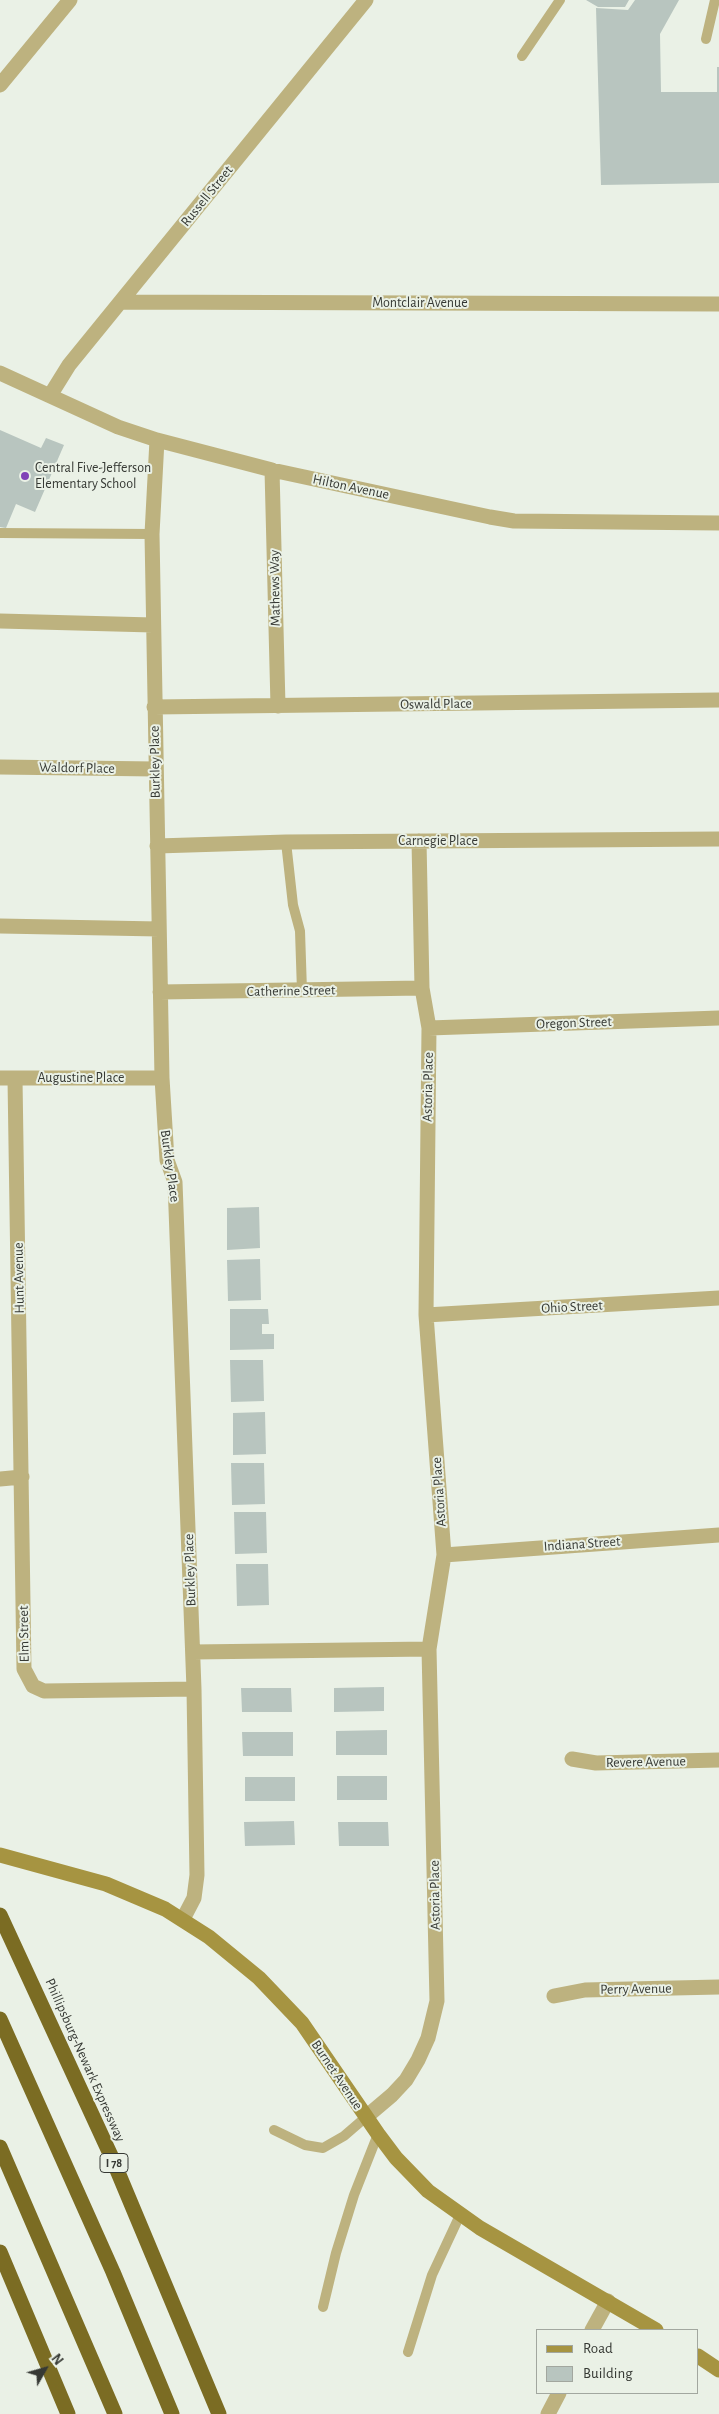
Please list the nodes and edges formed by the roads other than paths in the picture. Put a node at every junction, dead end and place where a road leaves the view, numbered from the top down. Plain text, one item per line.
1 (70, 0) edge
2 (366, 0) edge
3 (560, 0) edge
4 (715, 0) edge
5 (706, 39) dead end
6 (522, 56) dead end
7 (0, 85) edge
8 (121, 302) junction
9 (719, 304) edge
10 (0, 373) edge
11 (51, 394) junction
12 (157, 440) junction
13 (272, 470) junction
14 (719, 522) edge
15 (0, 533) edge
16 (152, 534) junction
17 (0, 622) edge
18 (153, 625) junction
19 (719, 700) edge
20 (278, 706) junction
21 (154, 707) junction
22 (0, 767) edge
23 (155, 769) junction
24 (719, 840) edge
25 (419, 841) junction
26 (286, 842) junction
27 (157, 846) junction
28 (0, 926) edge
29 (158, 929) junction
30 (422, 988) junction
31 (302, 991) junction
32 (160, 992) junction
33 (719, 1018) edge
34 (429, 1028) junction
35 (162, 1078) junction
36 (7, 1079) edge
37 (719, 1298) edge
38 (426, 1315) junction
39 (22, 1477) junction
40 (0, 1479) edge
41 (719, 1535) edge
42 (444, 1555) junction
43 (429, 1649) junction
44 (193, 1652) junction
45 (194, 1689) junction
46 (572, 1759) dead end
47 (719, 1760) edge
48 (0, 1855) edge
49 (0, 1915) edge
50 (183, 1919) junction
51 (719, 1988) edge
52 (554, 1996) dead end
53 (0, 2019) edge
54 (366, 2117) junction
55 (274, 2130) dead end
56 (378, 2134) junction
57 (0, 2147) edge
58 (460, 2215) junction
59 (0, 2252) edge
60 (608, 2301) junction
61 (323, 2307) dead end
62 (593, 2329) edge
63 (654, 2329) edge
64 (408, 2352) dead end
65 (699, 2357) edge
66 (719, 2370) edge
67 (558, 2394) edge
68 (68, 2414) edge
69 (115, 2414) edge
70 (172, 2414) edge
71 (219, 2414) edge
72 (548, 2414) edge

1 - 7 street
2 - 8 street, Russell Street
3 - 6 lane
4 - 5 lane
8 - 9 street, Montclair Avenue
8 - 11 street, Russell Street
10 - 11 street, Hilton Avenue
11 - 12 street, Hilton Avenue
12 - 13 street, Hilton Avenue
12 - 16 street, Burkley Place
13 - 14 street, Hilton Avenue
13 - 20 street, Mathews Way
15 - 16 lane
16 - 18 street, Burkley Place
17 - 18 street
18 - 21 street, Burkley Place
19 - 20 street, Oswald Place
20 - 21 street, Oswald Place
21 - 23 street, Burkley Place
22 - 23 street, Waldorf Place
23 - 27 street, Burkley Place
24 - 25 street, Carnegie Place
25 - 26 street, Carnegie Place
25 - 30 street, Astoria Place
26 - 27 street, Carnegie Place
26 - 31 lane
27 - 29 street, Burkley Place
28 - 29 street
29 - 32 street, Burkley Place
30 - 31 street, Catherine Street
30 - 34 street, Astoria Place
31 - 32 street, Catherine Street
32 - 35 street, Burkley Place
33 - 34 street, Oregon Street
34 - 38 street, Astoria Place
35 - 36 street, Augustine Place
35 - 44 street, Burkley Place
36 - 39 street, Hunt Avenue
37 - 38 street, Ohio Street
38 - 42 street, Astoria Place
39 - 40 street
39 - 45 street, Elm Street
41 - 42 street, Indiana Street
42 - 43 street, Astoria Place
43 - 44 street
43 - 54 street, Astoria Place
44 - 45 street, Burkley Place
45 - 50 street, Burkley Place
46 - 47 street, Revere Avenue
48 - 50 street, Burnet Avenue
49 - 71 highway, Phillipsburg-Newark Expressway / I 78
50 - 54 street, Burnet Avenue
51 - 52 street, Perry Avenue
53 - 70 highway
54 - 55 lane
54 - 56 street, Burnet Avenue
56 - 58 street, Burnet Avenue
56 - 61 lane
57 - 69 highway
58 - 60 street, Burnet Avenue
58 - 64 lane
59 - 68 highway
60 - 62 street
60 - 63 street, Burnet Avenue
65 - 66 street
67 - 72 street

